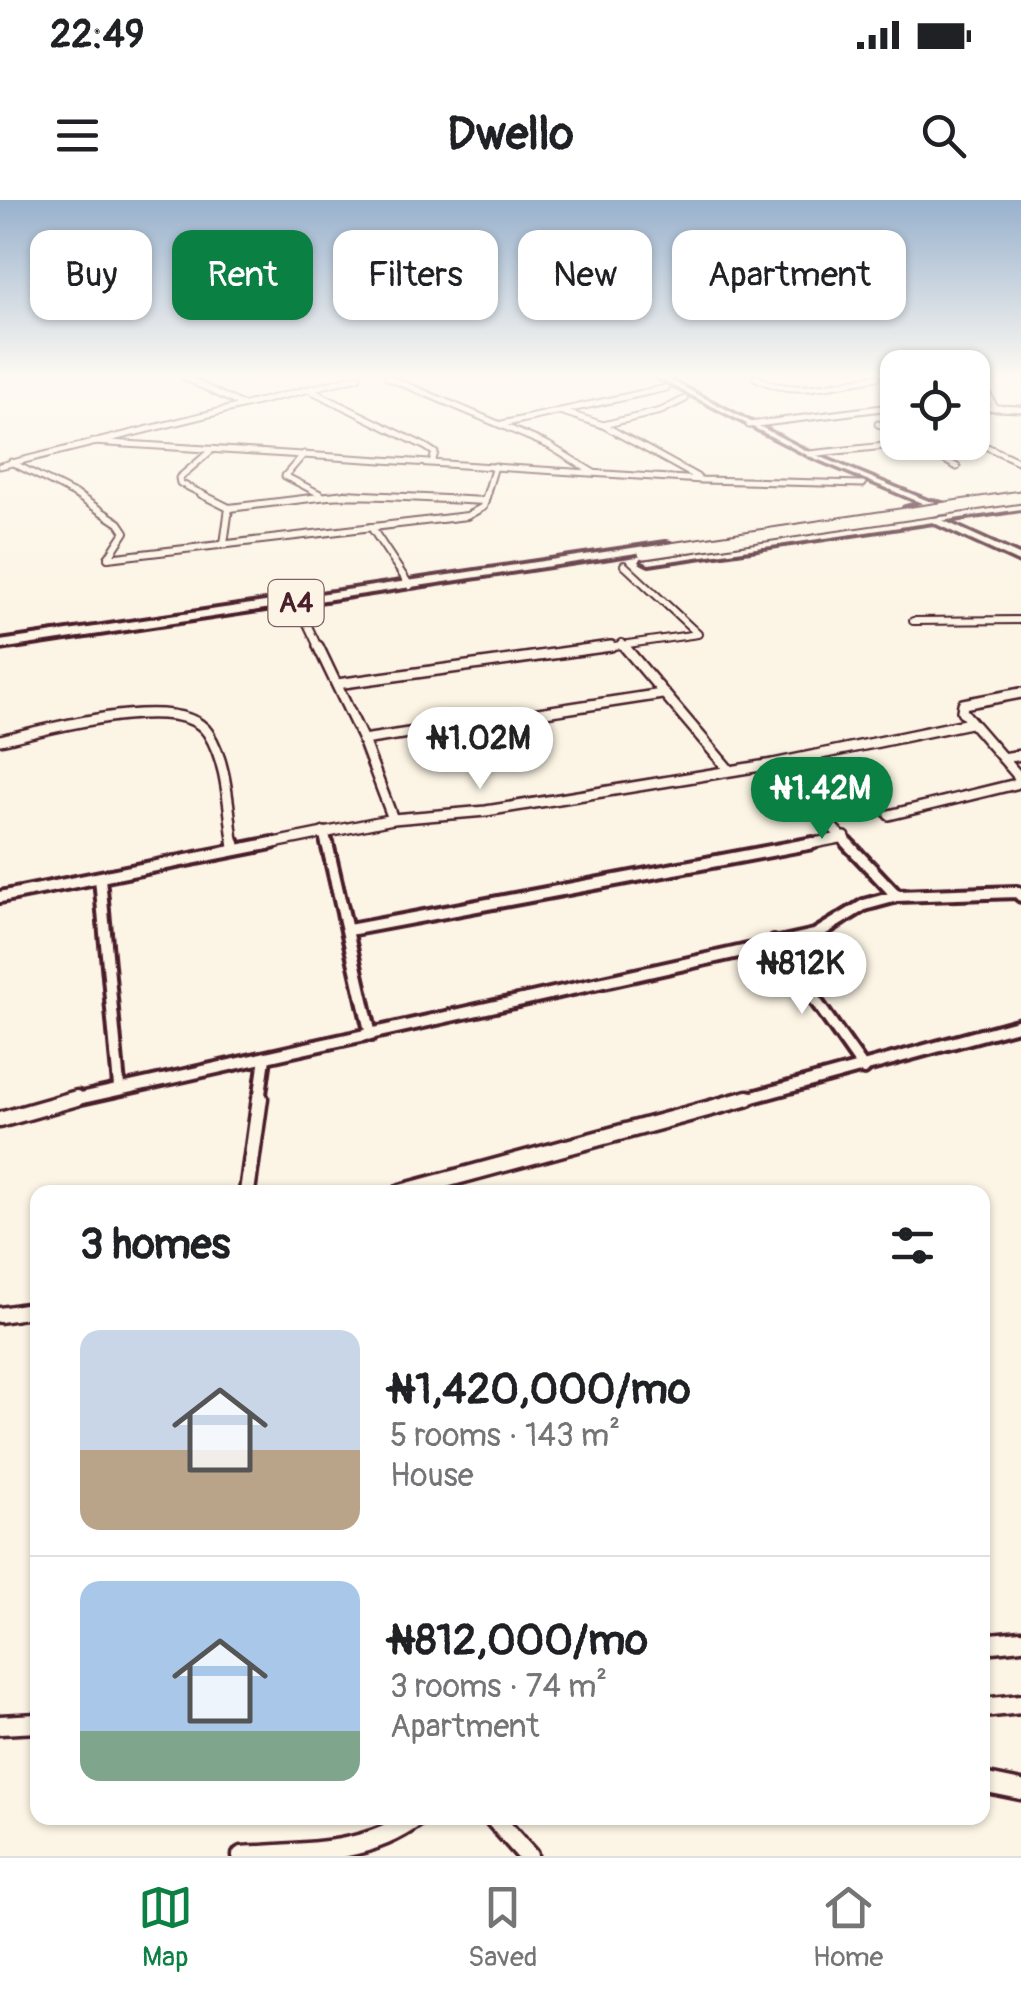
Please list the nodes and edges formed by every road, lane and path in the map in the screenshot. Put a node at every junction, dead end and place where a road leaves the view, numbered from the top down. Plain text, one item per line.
1 (42, 454) edge
2 (208, 454) edge
3 (304, 454) edge
4 (308, 454) edge
5 (435, 454) edge
6 (567, 454) edge
7 (655, 454) edge
8 (802, 454) edge
9 (809, 454) edge
10 (944, 460) edge
11 (10, 462) junction
12 (432, 462) junction
13 (0, 466) edge
14 (494, 466) junction
15 (957, 467) dead end
16 (594, 473) junction
17 (702, 480) junction
18 (864, 484) junction
19 (322, 496) junction
20 (1021, 500) edge
21 (485, 501) junction
22 (936, 505) junction
23 (230, 508) junction
24 (909, 509) junction
25 (955, 518) junction
26 (931, 521) junction
27 (371, 527) junction
28 (224, 544) junction
29 (1021, 557) edge
30 (624, 565) junction
31 (559, 568) junction
32 (410, 586) junction
33 (300, 609) junction
34 (1021, 620) edge
35 (913, 621) dead end
36 (622, 644) junction
37 (0, 648) edge
38 (337, 684) junction
39 (1021, 693) edge
40 (662, 694) junction
41 (970, 723) junction
42 (0, 740) edge
43 (363, 740) junction
44 (1021, 755) edge
45 (1003, 758) junction
46 (773, 764) junction
47 (730, 770) junction
48 (889, 815) dead end
49 (393, 819) junction
50 (324, 832) junction
51 (845, 837) junction
52 (236, 849) junction
53 (100, 878) junction
54 (898, 896) junction
55 (1021, 896) edge
56 (0, 898) edge
57 (349, 930) junction
58 (774, 942) junction
59 (1021, 1024) edge
60 (371, 1034) junction
61 (265, 1058) junction
62 (864, 1069) junction
63 (119, 1086) junction
64 (0, 1120) edge
65 (248, 1185) edge
66 (426, 1185) edge
67 (30, 1311) edge
68 (0, 1316) edge
69 (1021, 1640) edge
70 (990, 1643) edge
71 (1021, 1704) edge
72 (990, 1707) edge
73 (30, 1724) edge
74 (0, 1725) edge
75 (990, 1784) edge
76 (1021, 1790) edge
77 (407, 1825) edge
78 (500, 1825) edge
79 (242, 1856) edge
80 (528, 1856) edge

1 - 11 street
2 - 23 street
3 - 19 street
4 - 12 street
5 - 12 street
6 - 16 street
7 - 17 street
8 - 18 main road
9 - 22 main road
10 - 15 street
11 - 13 street
11 - 28 street
12 - 14 street
14 - 16 street
14 - 21 street
16 - 17 street
17 - 18 street
18 - 24 main road
19 - 21 street
19 - 23 street
20 - 22 highway, A4
20 - 25 highway, A4
20 - 31 highway, A4, bridge
21 - 27 street
22 - 24 highway, A4
22 - 25 highway
23 - 28 street
24 - 26 highway
24 - 31 highway, A4
25 - 26 highway, A4
25 - 29 main road
26 - 29 main road
26 - 30 highway, A4
27 - 28 street
27 - 32 street
30 - 31 highway, A4
30 - 36 street
31 - 32 highway, A4
31 - 33 highway, A4
32 - 37 highway, A4
33 - 37 highway, A4
33 - 38 street
34 - 35 street
36 - 38 street
36 - 40 street
38 - 43 street
39 - 41 street
40 - 43 street
40 - 47 street
41 - 45 street
41 - 46 street
42 - 52 street
43 - 49 street
44 - 45 street
45 - 48 street
46 - 47 street
46 - 51 street
47 - 49 street
49 - 50 street
50 - 52 street
50 - 57 street
51 - 54 street
51 - 57 street
52 - 53 street
53 - 56 street
53 - 63 street
54 - 55 street
54 - 58 street
57 - 60 street
58 - 60 street
58 - 62 street
59 - 62 street
60 - 61 street
61 - 63 street
61 - 65 street
62 - 66 street
63 - 64 street
67 - 68 street
69 - 70 street
71 - 72 street
73 - 74 street
75 - 76 street
77 - 79 street
78 - 80 street

